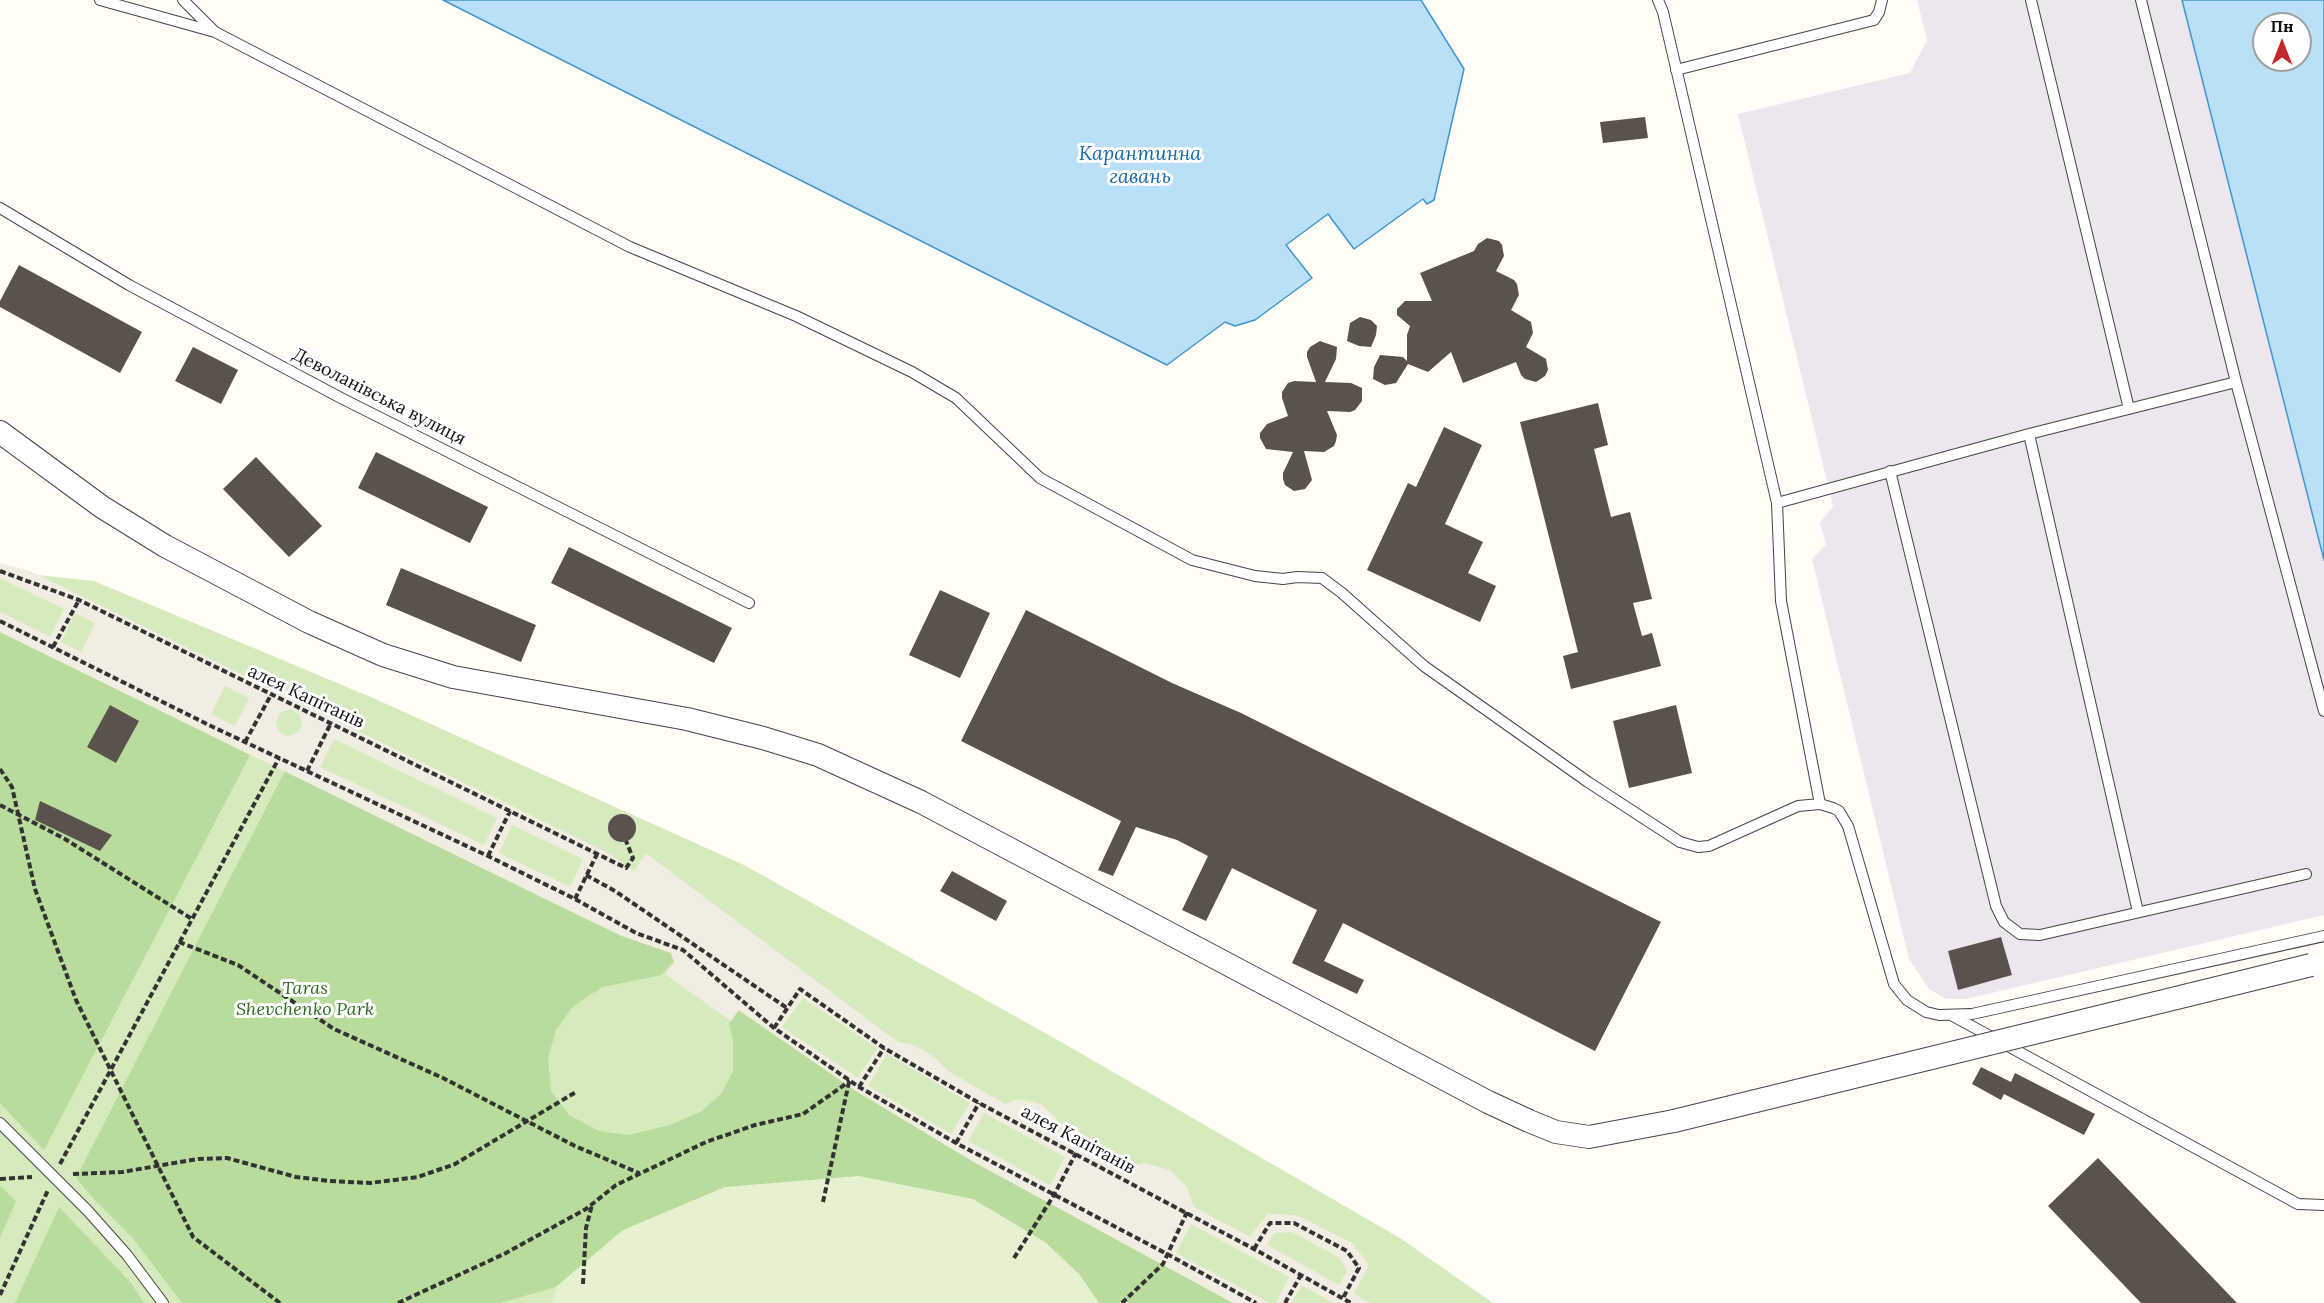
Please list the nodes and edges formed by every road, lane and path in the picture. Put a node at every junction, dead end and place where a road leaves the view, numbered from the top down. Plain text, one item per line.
1 (100, 0) edge
2 (183, 0) edge
3 (1658, 0) edge
4 (1882, 0) edge
5 (2031, 0) edge
6 (2141, 0) edge
7 (215, 32) junction
8 (1676, 70) junction
9 (0, 208) edge
10 (2236, 382) junction
11 (2129, 409) junction
12 (0, 432) edge
13 (2029, 434) junction
14 (1890, 471) junction
15 (1777, 503) junction
16 (0, 571) edge
17 (78, 600) junction
18 (749, 603) dead end
19 (0, 621) edge
20 (52, 647) junction
21 (271, 695) junction
22 (2324, 711) edge
23 (331, 723) junction
24 (245, 742) junction
25 (279, 758) junction
26 (0, 769) edge
27 (307, 771) junction
28 (1820, 804) junction
29 (0, 805) edge
30 (510, 811) junction
31 (19, 815) junction
32 (626, 842) dead end
33 (597, 854) junction
34 (488, 856) junction
35 (2306, 874) dead end
36 (586, 875) junction
37 (575, 899) junction
38 (2138, 912) junction
39 (192, 919) junction
40 (2324, 936) edge
41 (179, 942) junction
42 (2317, 963) edge
43 (787, 1008) junction
44 (1953, 1016) junction
45 (774, 1028) junction
46 (884, 1048) junction
47 (110, 1070) junction
48 (850, 1081) junction
49 (859, 1087) junction
50 (576, 1092) dead end
51 (979, 1103) junction
52 (527, 1120) junction
53 (0, 1123) edge
54 (956, 1143) junction
55 (1076, 1154) junction
56 (158, 1167) junction
57 (639, 1173) junction
58 (54, 1175) junction
59 (0, 1179) edge
60 (1054, 1195) junction
61 (823, 1202) dead end
62 (592, 1204) junction
63 (2324, 1205) edge
64 (1186, 1212) junction
65 (1254, 1249) junction
66 (1169, 1254) junction
67 (1014, 1258) dead end
68 (1301, 1275) junction
69 (584, 1284) dead end
70 (0, 1295) edge
71 (1343, 1298) junction
72 (164, 1303) edge
73 (280, 1303) edge
74 (398, 1303) edge
75 (1122, 1303) edge
76 (1256, 1303) edge
77 (1285, 1303) edge
78 (1352, 1303) edge

1 - 7 lane
2 - 7 lane
3 - 8 lane
4 - 8 lane
5 - 11 lane
6 - 10 lane
7 - 28 lane
8 - 15 lane
9 - 18 lane, Деволанівська вулиця
10 - 11 lane
10 - 22 lane
11 - 13 lane
12 - 42 street, bridge
13 - 14 lane
13 - 38 lane
14 - 15 lane
14 - 38 lane
15 - 28 lane
16 - 17 path, алея Капітанів
17 - 20 path
17 - 21 path, алея Капітанів
19 - 20 path
20 - 24 path
21 - 23 path, алея Капітанів
21 - 24 path
23 - 27 path
23 - 30 path, алея Капітанів
24 - 25 path
25 - 27 path
25 - 39 path
26 - 31 path
27 - 34 path
28 - 44 lane
29 - 31 path
30 - 33 path, алея Капітанів
30 - 34 path
31 - 39 path
31 - 47 path
32 - 33 path, алея Капітанів
33 - 36 path
34 - 37 path
35 - 38 lane
36 - 37 path
36 - 43 path
37 - 45 path
39 - 41 path
40 - 44 lane
41 - 47 path
41 - 52 path
43 - 45 path
43 - 46 path, алея Капітанів
44 - 63 lane
45 - 48 path
46 - 49 path
46 - 51 path, алея Капітанів
47 - 56 path
47 - 58 path
48 - 49 path
48 - 57 path
48 - 61 path
49 - 54 path
50 - 52 path
51 - 54 path
51 - 55 path, алея Капітанів
52 - 56 path
52 - 57 path
53 - 58 lane
54 - 60 path
55 - 60 path
55 - 64 path, алея Капітанів
56 - 58 path
56 - 73 path
57 - 62 path
58 - 59 path
58 - 70 path
58 - 72 lane
60 - 66 path
60 - 67 path
62 - 69 path
62 - 74 path
64 - 65 path, алея Капітанів
64 - 66 path
65 - 68 path, алея Капітанів
65 - 71 path
66 - 75 path
66 - 76 path
68 - 71 path, алея Капітанів
68 - 77 path
71 - 78 path, алея Капітанів

